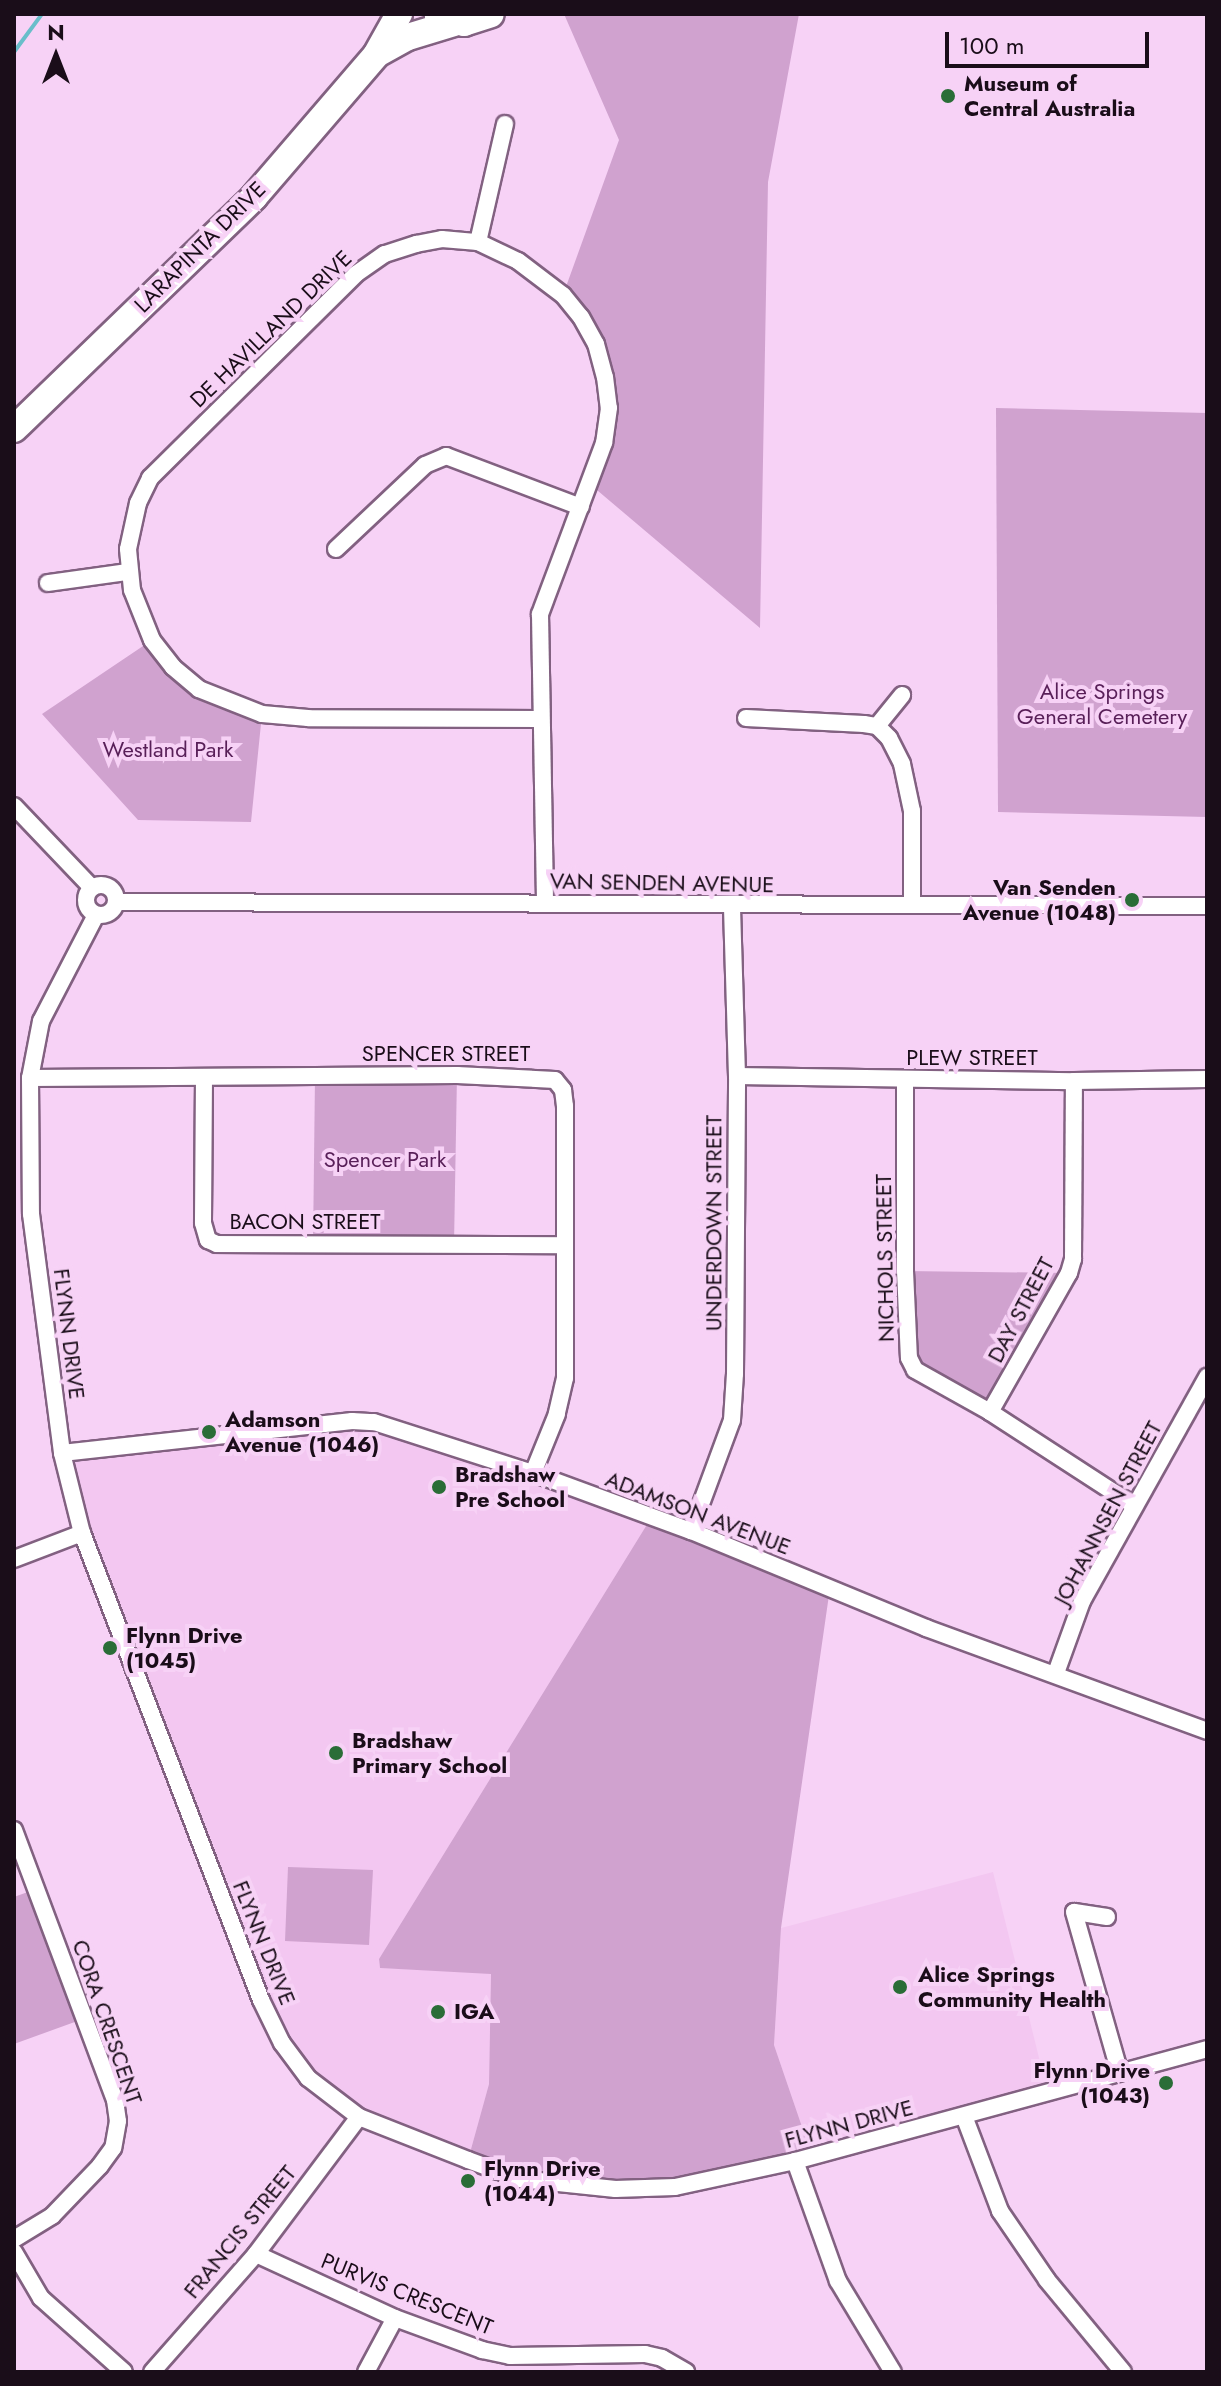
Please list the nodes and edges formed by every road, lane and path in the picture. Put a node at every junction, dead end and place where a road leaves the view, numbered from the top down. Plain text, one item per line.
1 (399, 14) edge
2 (491, 14) edge
3 (444, 18) edge
4 (376, 55) junction
5 (505, 124) dead end
6 (478, 242) junction
7 (14, 429) edge
8 (581, 507) junction
9 (336, 549) dead end
10 (127, 572) junction
11 (48, 583) dead end
12 (902, 695) dead end
13 (746, 718) dead end
14 (541, 719) junction
15 (877, 726) junction
16 (14, 806) edge
17 (92, 888) junction
18 (116, 902) junction
19 (545, 904) junction
20 (912, 904) junction
21 (1207, 906) edge
22 (732, 907) junction
23 (96, 915) junction
24 (737, 1076) junction
25 (204, 1077) junction
26 (30, 1078) junction
27 (1207, 1079) edge
28 (905, 1080) junction
29 (1074, 1081) junction
30 (565, 1245) junction
31 (1207, 1377) edge
32 (990, 1412) junction
33 (62, 1453) junction
34 (533, 1473) junction
35 (1133, 1505) junction
36 (691, 1531) junction
37 (82, 1533) junction
38 (14, 1559) edge
39 (1056, 1673) junction
40 (1207, 1731) edge
41 (14, 1830) edge
42 (1107, 1917) dead end
43 (1207, 2049) edge
44 (1119, 2070) junction
45 (964, 2116) junction
46 (359, 2117) junction
47 (795, 2161) junction
48 (14, 2239) edge
49 (14, 2252) edge
50 (256, 2254) junction
51 (395, 2318) junction
52 (124, 2372) edge
53 (152, 2372) edge
54 (366, 2372) edge
55 (686, 2372) edge
56 (893, 2372) edge
57 (1123, 2372) edge

1 - 4 main road, LARAPINTA DRIVE
2 - 3 main road, LARAPINTA DRIVE
3 - 4 main road, LARAPINTA DRIVE
4 - 7 main road, LARAPINTA DRIVE
5 - 6 street
6 - 8 street, DE HAVILLAND DRIVE
6 - 10 street, DE HAVILLAND DRIVE
8 - 9 street
8 - 14 street, DE HAVILLAND DRIVE
10 - 11 street
10 - 14 street, DE HAVILLAND DRIVE
12 - 15 street
13 - 15 street
14 - 19 street, DE HAVILLAND DRIVE
15 - 20 street
16 - 17 street
17 - 18 street
17 - 23 street
18 - 19 street, VAN SENDEN AVENUE
18 - 23 street
19 - 22 street, VAN SENDEN AVENUE
20 - 21 street, VAN SENDEN AVENUE
20 - 22 street, VAN SENDEN AVENUE
22 - 24 street, UNDERDOWN STREET
23 - 26 street, FLYNN DRIVE
24 - 28 street, PLEW STREET
24 - 36 street, UNDERDOWN STREET
25 - 26 street, SPENCER STREET
25 - 30 street, SPENCER STREET
25 - 30 street, BACON STREET
26 - 33 street, FLYNN DRIVE
27 - 29 street, PLEW STREET
28 - 29 street, PLEW STREET
28 - 32 street, NICHOLS STREET
29 - 32 street, DAY STREET
30 - 34 street, SPENCER STREET
31 - 35 street, JOHANNSEN STREET
32 - 35 street, NICHOLS STREET
33 - 34 street, ADAMSON AVENUE
33 - 37 street, FLYNN DRIVE
34 - 36 street, ADAMSON AVENUE
35 - 39 street, JOHANNSEN STREET
36 - 39 street, ADAMSON AVENUE
37 - 38 street
37 - 46 street, FLYNN DRIVE
39 - 40 street, ADAMSON AVENUE
41 - 48 street, CORA CRESCENT
42 - 44 street
43 - 44 street, FLYNN DRIVE
44 - 45 street, FLYNN DRIVE
45 - 47 street, FLYNN DRIVE
45 - 57 street
46 - 47 street, FLYNN DRIVE
46 - 50 street, FRANCIS STREET
47 - 56 street
49 - 52 street
50 - 51 street, PURVIS CRESCENT
50 - 53 street, FRANCIS STREET
51 - 54 street
51 - 55 street, PURVIS CRESCENT

